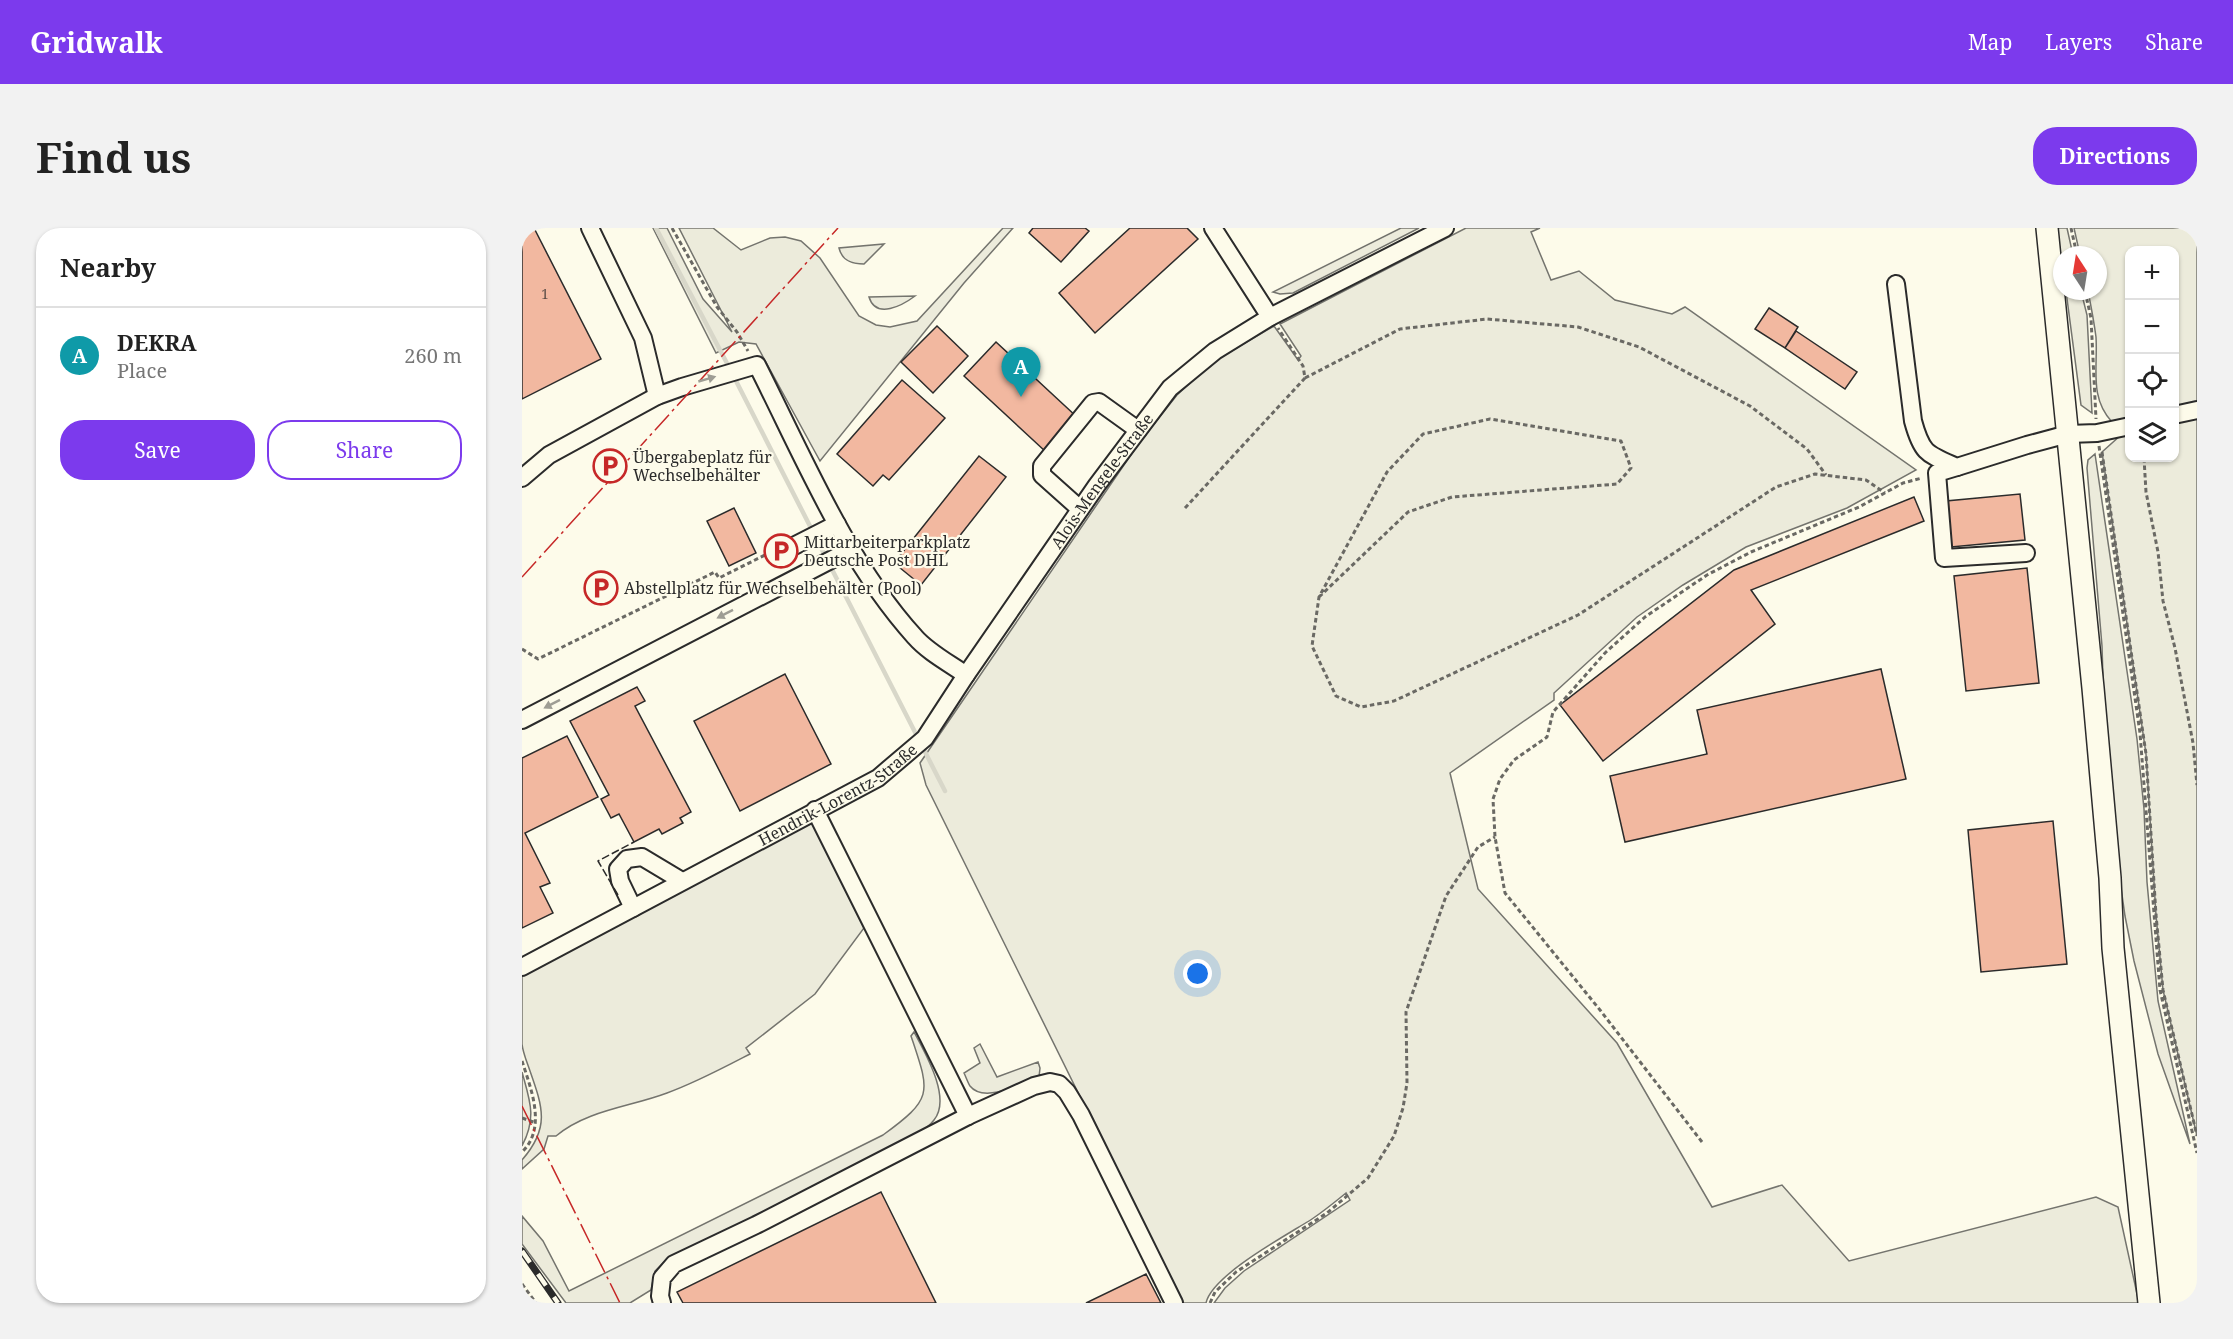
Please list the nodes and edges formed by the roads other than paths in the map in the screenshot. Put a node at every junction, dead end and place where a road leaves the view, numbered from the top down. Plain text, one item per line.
1 (590, 228) edge
2 (1213, 228) edge
3 (1445, 228) edge
4 (2047, 228) edge
5 (1896, 284) dead end
6 (1270, 316) junction
7 (657, 396) junction
8 (2197, 410) edge
9 (2179, 414) edge
10 (2125, 427) edge
11 (1138, 430) junction
12 (2068, 434) junction
13 (1957, 467) junction
14 (522, 478) edge
15 (1080, 509) junction
16 (837, 524) junction
17 (852, 549) junction
18 (784, 551) road end
19 (2026, 554) dead end
20 (966, 675) junction
21 (522, 720) edge
22 (815, 810) junction
23 (682, 881) junction
24 (633, 908) junction
25 (522, 967) edge
26 (968, 1116) junction
27 (662, 1303) edge
28 (1174, 1303) edge
29 (2149, 1303) edge

1 - 7 street
2 - 6 street
3 - 6 street, Alois-Mengele-Straße
4 - 12 main road
5 - 13 street
6 - 11 street, Alois-Mengele-Straße
7 - 14 street
7 -> 16 street
8 - 9 street
10 - 12 street
11 - 15 street, Alois-Mengele-Straße
11 - 15 street
12 - 13 street
12 - 29 main road
13 - 19 street
15 - 20 street, Alois-Mengele-Straße
16 - 17 street
16 - 18 street
17 - 20 street
17 -> 21 street
20 - 22 street, Hendrik-Lorentz-Straße
22 - 23 street, Hendrik-Lorentz-Straße
22 - 26 street
23 - 24 street, Hendrik-Lorentz-Straße
23 - 24 street
24 - 25 street, Hendrik-Lorentz-Straße
26 - 27 street
26 - 28 street

